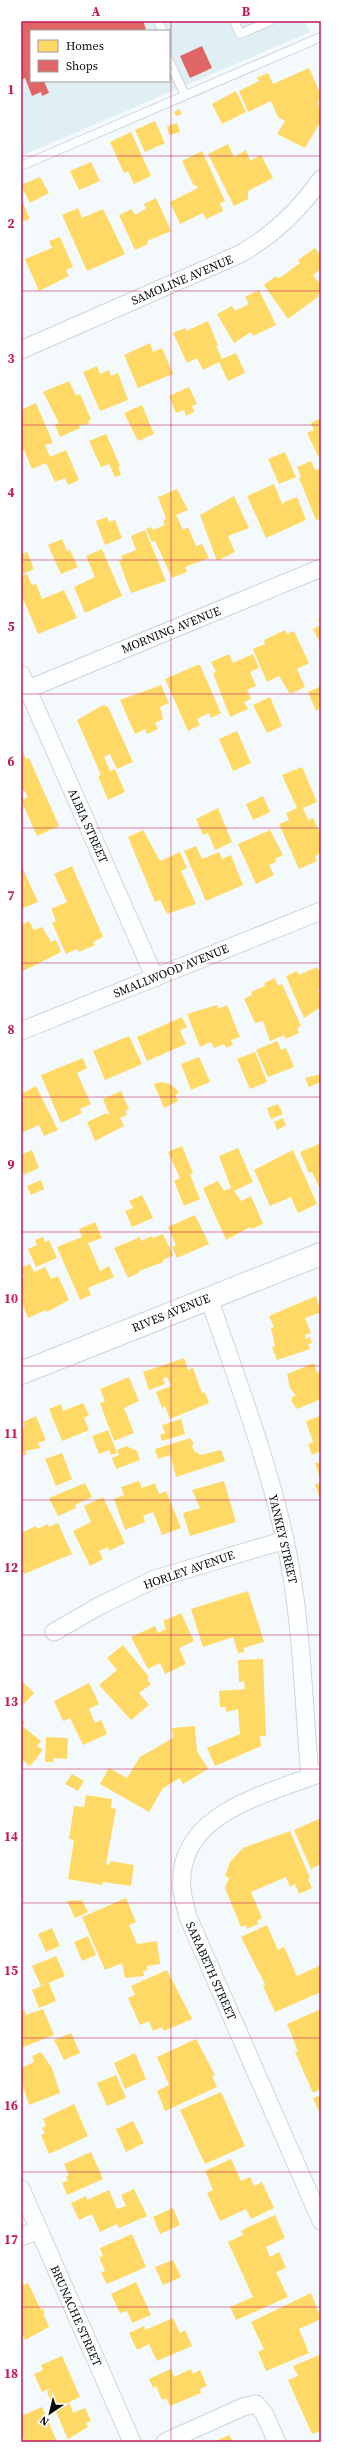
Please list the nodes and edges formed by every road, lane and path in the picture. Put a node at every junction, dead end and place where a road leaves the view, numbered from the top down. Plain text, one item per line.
1 (234, 21) edge
2 (270, 21) edge
3 (321, 36) edge
4 (170, 63) edge
5 (185, 95) junction
6 (21, 166) edge
7 (321, 179) edge
8 (21, 350) edge
9 (321, 568) edge
10 (21, 674) edge
11 (24, 691) edge
12 (321, 911) edge
13 (155, 978) junction
14 (21, 1030) edge
15 (321, 1254) edge
16 (209, 1298) junction
17 (21, 1373) edge
18 (285, 1540) junction
19 (54, 1632) dead end
20 (315, 1775) edge
21 (21, 2189) edge
22 (321, 2221) edge
23 (39, 2230) junction
24 (21, 2237) edge
25 (132, 2442) edge
26 (165, 2442) edge
27 (277, 2442) edge

1 - 2 lane
3 - 5 lane
4 - 5 lane
5 - 6 lane
7 - 8 street, SAMOLINE AVENUE
9 - 11 street, MORNING AVENUE
10 - 11 street, ALBIA STREET
11 - 13 street, ALBIA STREET
12 - 13 street, SMALLWOOD AVENUE
13 - 14 street, SMALLWOOD AVENUE
15 - 16 street, RIVES AVENUE
16 - 17 street, RIVES AVENUE
16 - 18 street, YANKEY STREET
18 - 19 street, HORLEY AVENUE
18 - 20 street, YANKEY STREET
20 - 22 street, SARABETH STREET
21 - 23 street, BRUNACHE STREET
23 - 24 street
23 - 25 street, BRUNACHE STREET
26 - 27 street

